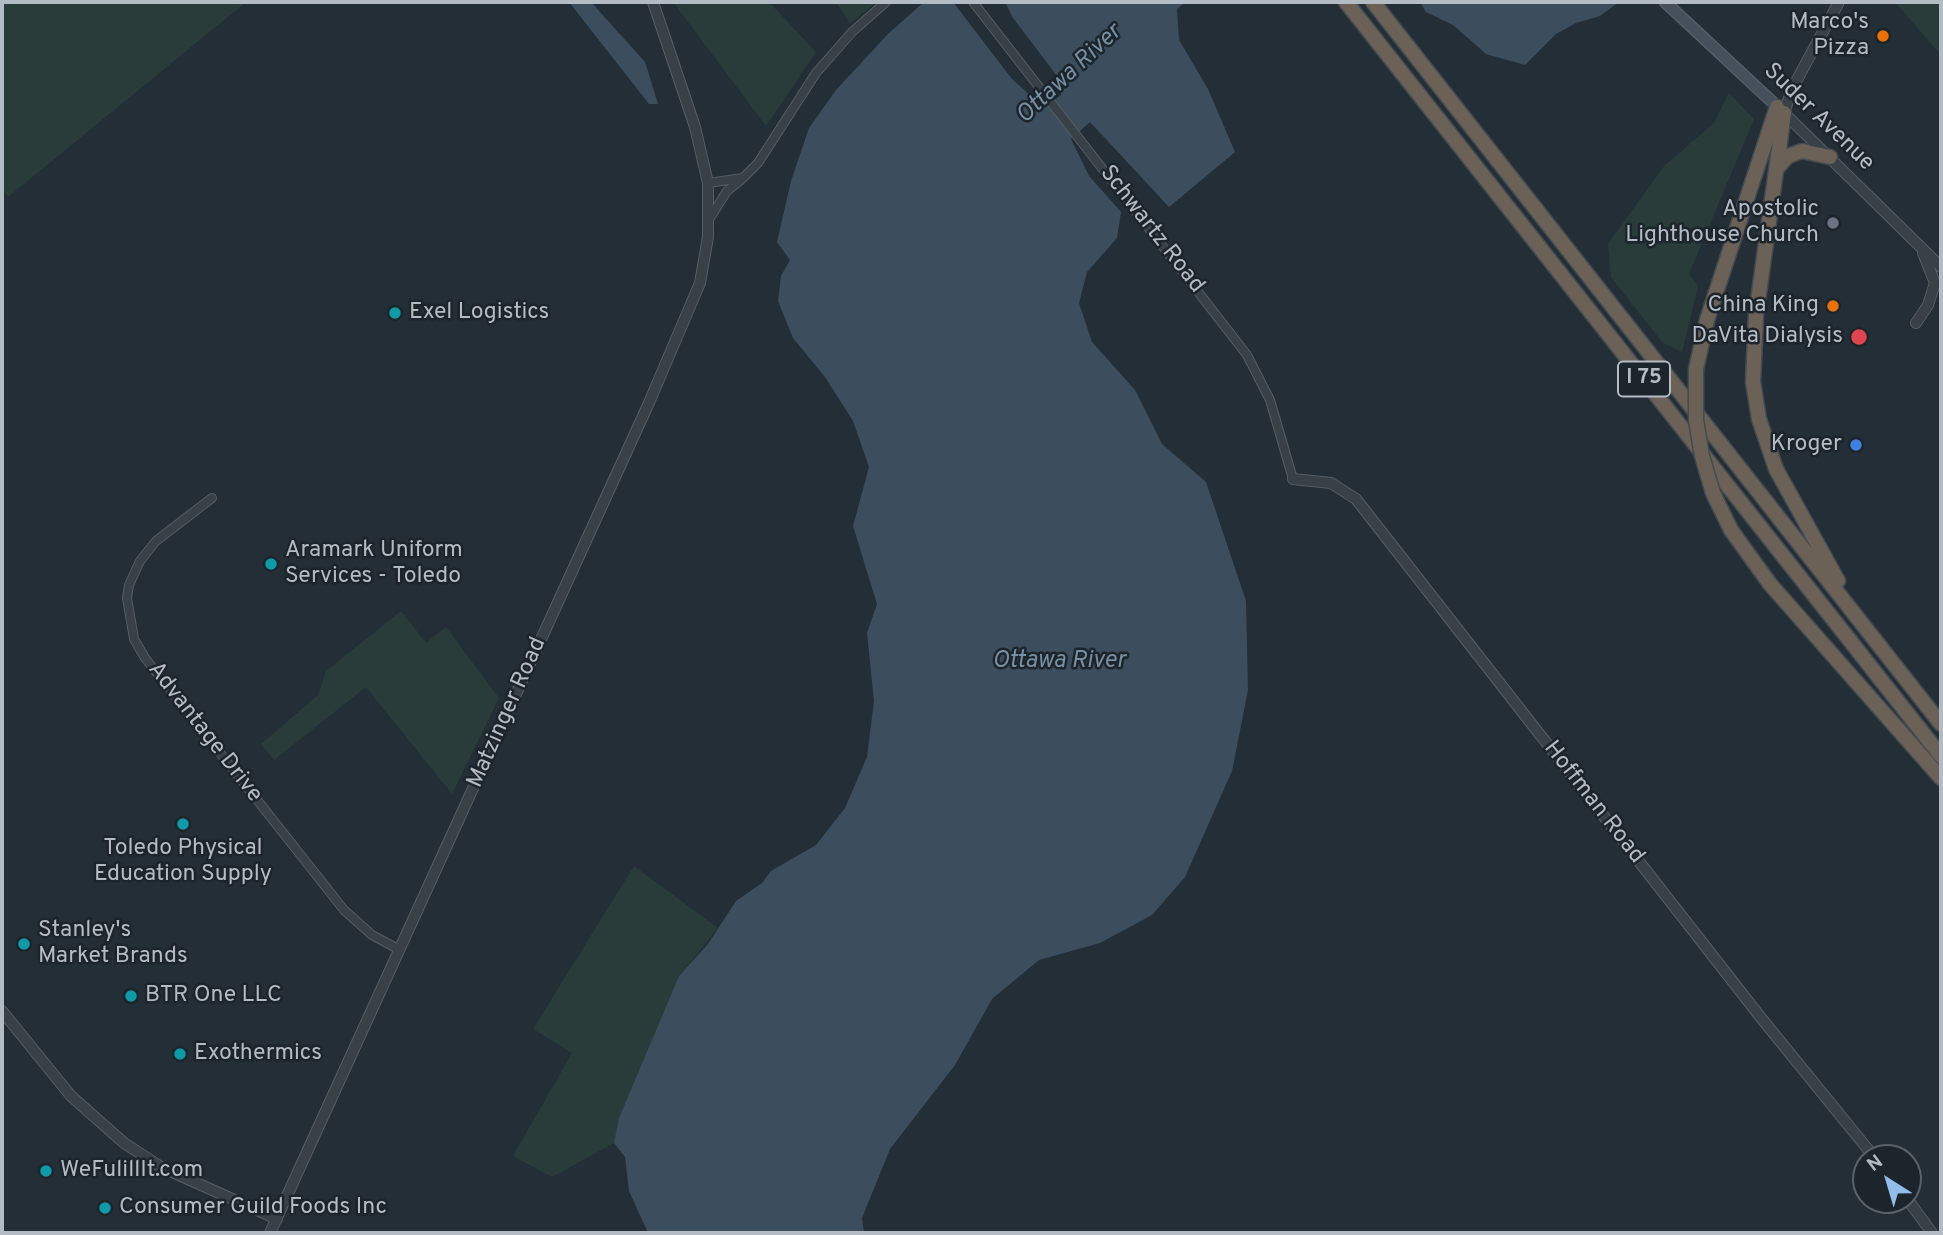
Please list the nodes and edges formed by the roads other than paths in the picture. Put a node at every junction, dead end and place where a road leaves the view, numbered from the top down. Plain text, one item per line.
1 (653, 2) edge
2 (886, 2) edge
3 (973, 2) edge
4 (1346, 2) edge
5 (1373, 2) edge
6 (1665, 2) edge
7 (1839, 2) edge
8 (1780, 110) junction
9 (1830, 157) junction
10 (1777, 168) junction
11 (743, 178) junction
12 (708, 183) junction
13 (708, 221) junction
14 (1918, 244) junction
15 (1941, 267) edge
16 (1916, 323) dead end
17 (1293, 479) joint
18 (212, 498) dead end
19 (1855, 614) junction
20 (1941, 723) edge
21 (1941, 756) edge
22 (1941, 778) edge
23 (400, 950) junction
24 (2, 1011) edge
25 (1864, 1144) edge
26 (1918, 1214) edge
27 (277, 1219) junction
28 (270, 1233) edge
29 (1932, 1233) edge

1 - 12 street, Matzinger Road
2 - 11 street
3 - 17 street, Schwartz Road
4 - 21 highway, I 75
5 - 19 highway, I 75
6 - 8 main road, Suder Avenue
7 - 8 street
8 - 9 street, Suder Avenue
8 - 10 highway
8 - 22 highway, bridge
9 - 10 highway
9 - 14 street, Suder Avenue
10 - 19 highway
11 - 12 street
11 - 13 street
12 - 13 street, Matzinger Road
13 - 23 street, Matzinger Road
14 - 15 street, Suder Avenue
14 - 16 street
17 - 25 street, Hoffman Road
18 - 23 street, Advantage Drive
19 - 20 highway, I 75
23 - 27 street, Matzinger Road
24 - 27 street
26 - 29 street
27 - 28 street, Matzinger Road

